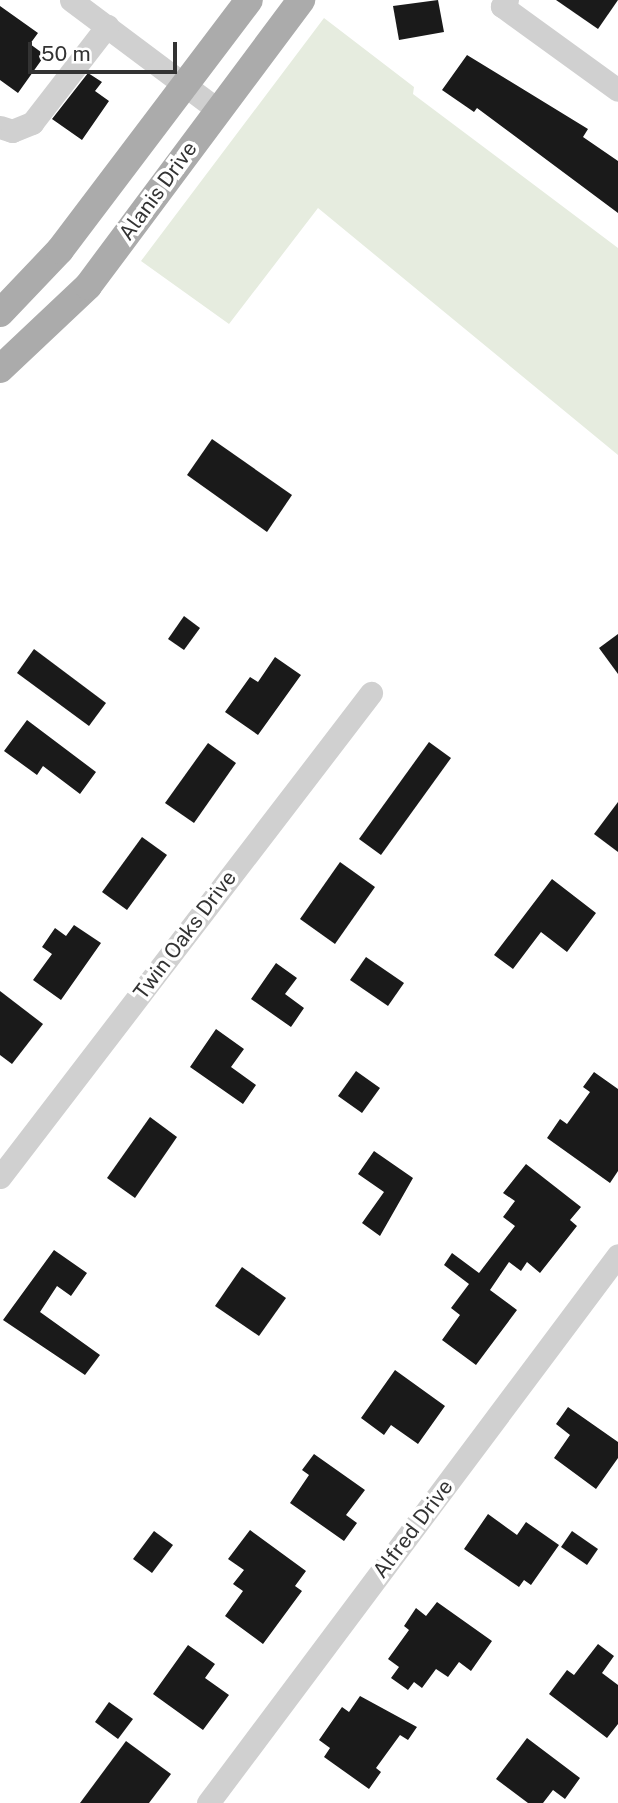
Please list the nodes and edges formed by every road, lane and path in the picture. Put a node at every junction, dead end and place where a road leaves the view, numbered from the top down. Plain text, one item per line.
1 (71, 0) edge
2 (249, 0) edge
3 (301, 0) edge
4 (504, 3) edge
5 (107, 26) junction
6 (184, 85) junction
7 (618, 90) edge
8 (218, 110) junction
9 (0, 127) edge
10 (0, 313) edge
11 (0, 369) edge
12 (371, 693) dead end
13 (0, 1177) edge
14 (618, 1255) edge
15 (208, 1803) edge

1 - 5 street
2 - 6 main road, Alanis Drive
3 - 8 main road, Alanis Drive
4 - 7 street
5 - 6 street
5 - 9 street
6 - 8 street
6 - 10 main road, Alanis Drive
8 - 11 main road, Alanis Drive
12 - 13 street, Twin Oaks Drive
14 - 15 street, Alfred Drive

